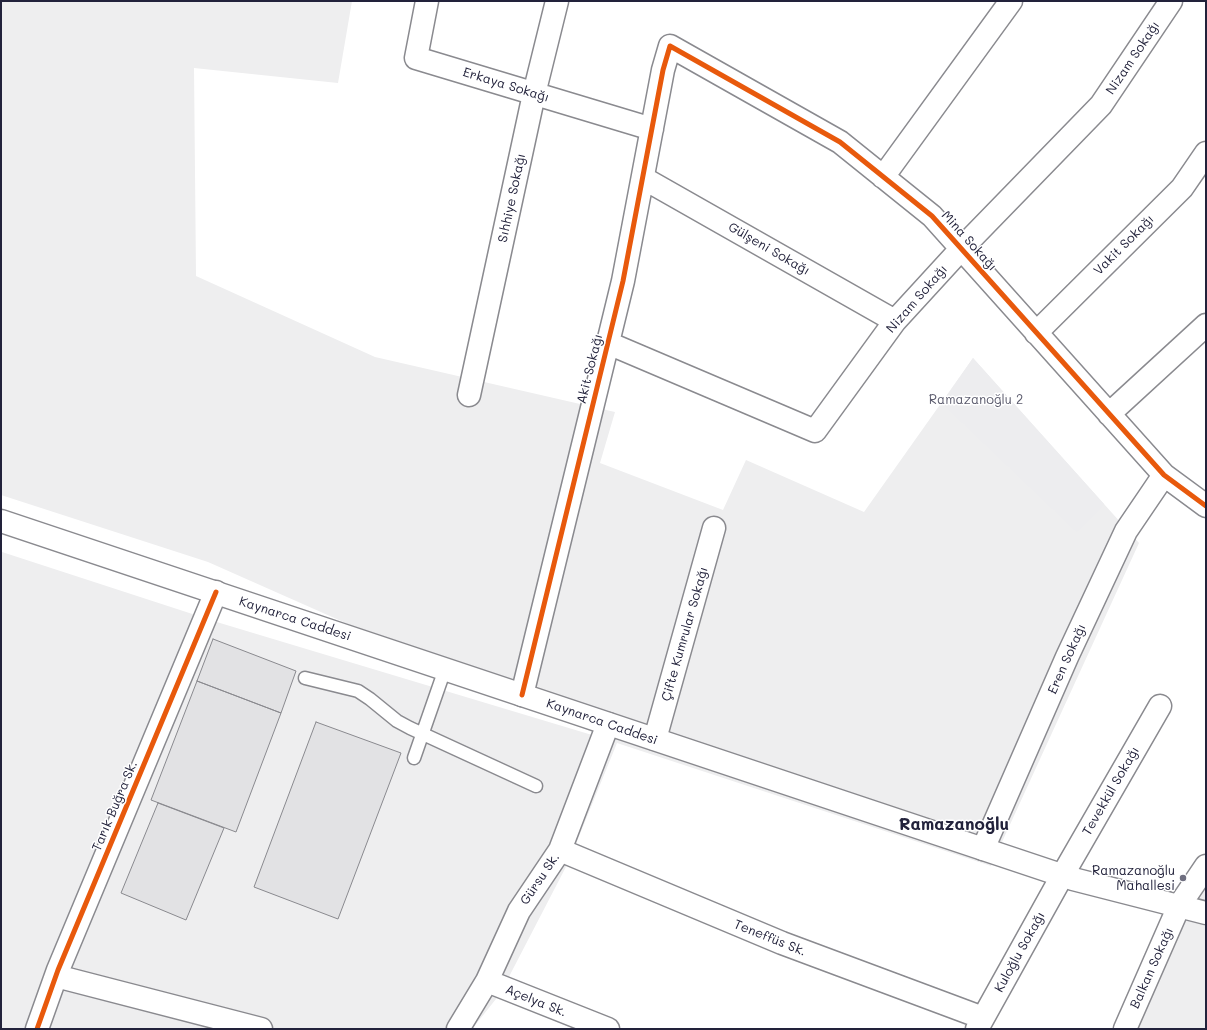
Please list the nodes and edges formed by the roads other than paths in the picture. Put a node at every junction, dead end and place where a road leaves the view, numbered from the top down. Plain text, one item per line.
1 (427, 1) edge
2 (557, 1) edge
3 (1011, 1) edge
4 (1171, 1) edge
5 (670, 46) joint
6 (534, 94) junction
7 (652, 130) junction
8 (1206, 153) edge
9 (883, 177) junction
10 (643, 178) junction
11 (961, 249) junction
12 (895, 321) junction
13 (1206, 325) edge
14 (1036, 333) junction
15 (608, 343) junction
16 (469, 396) dead end
17 (1109, 414) junction
18 (1164, 475) junction
19 (1206, 506) edge
20 (1, 521) edge
21 (714, 528) dead end
22 (216, 592) junction
23 (445, 669) junction
24 (306, 678) dead end
25 (522, 694) junction
26 (1160, 706) dead end
27 (608, 724) junction
28 (423, 733) junction
29 (655, 739) junction
30 (414, 758) dead end
31 (536, 786) dead end
32 (983, 849) junction
33 (560, 850) junction
34 (1206, 866) edge
35 (1062, 876) junction
36 (1179, 906) junction
37 (1206, 913) edge
38 (56, 976) junction
39 (487, 981) junction
40 (980, 1023) edge
41 (37, 1029) edge
42 (261, 1029) edge
43 (458, 1029) edge
44 (608, 1029) edge
45 (1125, 1029) edge

1 - 6 street, Erkaya Sokağı
2 - 6 street, Sıhhiye Sokağı
3 - 9 street
4 - 11 street, Nizam Sokağı
5 - 7 street, Akit Sokağı
5 - 9 street, Mina Sokağı
6 - 7 street, Erkaya Sokağı
6 - 16 street, Sıhhiye Sokağı
7 - 10 street, Akit Sokağı
8 - 14 street, Vakit Sokağı
9 - 11 street, Mina Sokağı
10 - 12 street, Gülşeni Sokağı
10 - 15 street, Akit Sokağı
11 - 12 street, Nizam Sokağı
11 - 14 street, Mina Sokağı
12 - 15 street, Nizam Sokağı
13 - 17 street
14 - 17 street, Mina Sokağı
15 - 25 street, Akit Sokağı
17 - 18 street, Mina Sokağı
18 - 19 street, Mina Sokağı
18 - 32 street, Eren Sokağı
20 - 22 street, Kaynarca Caddesi
21 - 29 street, Çifte Kumrular Sokağı
22 - 23 street, Kaynarca Caddesi
22 - 38 street, Tarık Buğra Sk.
23 - 25 street, Kaynarca Caddesi
23 - 28 lane
24 - 28 lane
25 - 27 street, Kaynarca Caddesi
26 - 35 street, Tevekkül Sokağı
27 - 29 street, Kaynarca Caddesi
27 - 33 street, Gürsu Sk.
28 - 30 lane
28 - 31 lane
29 - 32 street, Kaynarca Caddesi
32 - 35 street, Kaynarca Caddesi
33 - 39 street, Gürsu Sk.
33 - 40 street, Teneffüs Sk.
34 - 36 street, Balkan Sokağı
35 - 36 street, Kaynarca Caddesi
35 - 40 street, Kuloğlu Sokağı
36 - 37 street, Kaynarca Caddesi
36 - 45 street, Balkan Sokağı
38 - 41 street, Tarık Buğra Sk.
38 - 42 street
39 - 43 street, Gürsu Sk.
39 - 44 street, Açelya Sk.

